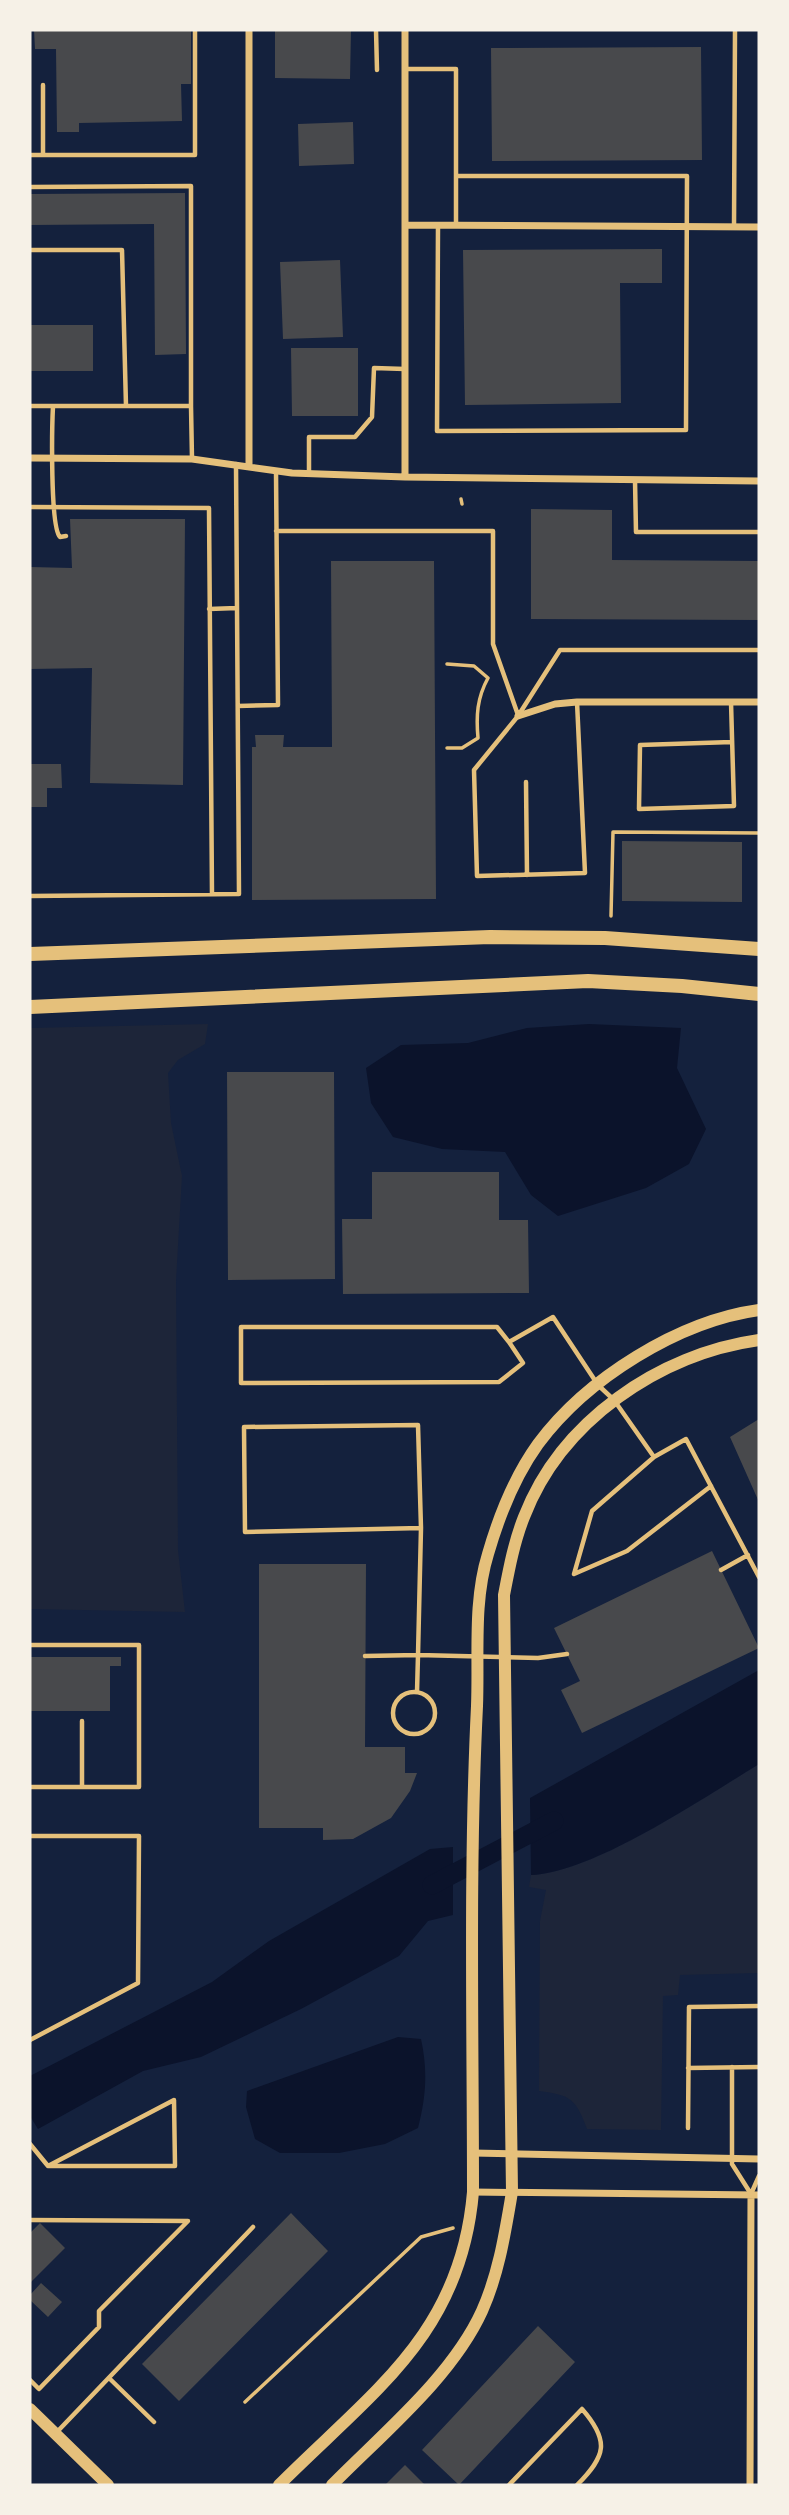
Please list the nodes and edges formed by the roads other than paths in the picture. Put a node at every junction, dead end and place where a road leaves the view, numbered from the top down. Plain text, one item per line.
1 (195, 30) edge
2 (249, 30) edge
3 (376, 30) edge
4 (405, 30) edge
5 (735, 30) edge
6 (405, 69) junction
7 (377, 70) dead end
8 (43, 85) dead end
9 (30, 155) edge
10 (43, 155) junction
11 (456, 176) junction
12 (30, 187) edge
13 (405, 225) junction
14 (438, 225) junction
15 (456, 225) junction
16 (686, 226) junction
17 (734, 227) junction
18 (759, 227) edge
19 (30, 250) edge
20 (405, 369) junction
21 (30, 405) edge
22 (53, 406) junction
23 (126, 406) junction
24 (191, 406) junction
25 (30, 458) edge
26 (50, 458) junction
27 (192, 459) junction
28 (236, 464) junction
29 (249, 467) junction
30 (276, 472) junction
31 (309, 474) junction
32 (405, 477) junction
33 (635, 480) junction
34 (759, 481) edge
35 (30, 507) edge
36 (55, 507) junction
37 (276, 531) junction
38 (759, 532) edge
39 (66, 536) dead end
40 (237, 608) junction
41 (209, 609) junction
42 (759, 650) edge
43 (577, 702) junction
44 (731, 702) junction
45 (759, 702) edge
46 (238, 706) junction
47 (518, 716) junction
48 (732, 742) junction
49 (526, 782) dead end
50 (527, 875) junction
51 (212, 894) junction
52 (30, 896) edge
53 (759, 949) edge
54 (30, 954) edge
55 (759, 994) edge
56 (30, 1007) edge
57 (759, 1310) edge
58 (759, 1340) edge
59 (509, 1342) junction
60 (598, 1385) junction
61 (614, 1401) junction
62 (654, 1457) junction
63 (711, 1486) junction
64 (421, 1528) junction
65 (748, 1555) junction
66 (721, 1570) dead end
67 (759, 1577) edge
68 (30, 1645) edge
69 (567, 1654) dead end
70 (365, 1656) dead end
71 (418, 1656) junction
72 (479, 1656) junction
73 (504, 1658) junction
74 (416, 1692) junction
75 (82, 1721) dead end
76 (30, 1787) edge
77 (82, 1787) junction
78 (30, 1836) edge
79 (759, 2006) edge
80 (30, 2040) edge
81 (688, 2067) junction
82 (732, 2067) junction
83 (759, 2067) edge
84 (688, 2128) dead end
85 (30, 2144) edge
86 (473, 2153) junction
87 (511, 2154) junction
88 (759, 2159) edge
89 (732, 2160) junction
90 (48, 2166) junction
91 (759, 2176) edge
92 (473, 2192) junction
93 (512, 2192) junction
94 (755, 2195) edge
95 (30, 2220) edge
96 (253, 2227) dead end
97 (109, 2378) junction
98 (30, 2380) edge
99 (30, 2409) edge
100 (154, 2422) dead end
101 (56, 2434) junction
102 (108, 2485) edge
103 (279, 2485) edge
104 (332, 2485) edge
105 (509, 2485) edge
106 (577, 2485) edge
107 (750, 2485) edge

1 - 10 lane
2 - 29 street
3 - 7 lane
4 - 6 street
5 - 17 lane
6 - 11 lane
6 - 13 street
8 - 10 lane
9 - 10 lane
11 - 15 lane
11 - 16 lane
12 - 24 lane
13 - 14 street
13 - 20 street
14 - 15 street
14 - 16 lane
15 - 16 street
16 - 17 street
17 - 18 street
19 - 23 lane
20 - 31 lane
20 - 32 street
21 - 22 lane
22 - 23 lane
22 - 26 lane
23 - 24 lane
24 - 27 lane
25 - 26 street
26 - 27 street
26 - 36 lane
27 - 28 street
28 - 29 street
28 - 40 lane
29 - 30 street
30 - 31 street
30 - 37 lane
31 - 32 street
32 - 33 street
33 - 34 street
33 - 38 lane
35 - 36 lane
36 - 39 lane
36 - 41 lane
37 - 46 lane
37 - 47 lane
40 - 41 lane
40 - 46 lane
41 - 51 lane
42 - 47 lane
43 - 44 street
43 - 47 street
43 - 50 lane
44 - 45 street
44 - 48 lane
46 - 51 lane
47 - 50 lane
48 - 48 lane
49 - 50 lane
51 - 52 lane
53 - 54 main road
55 - 56 main road
57 - 60 street
58 - 61 street
59 - 59 lane
59 - 60 lane
60 - 61 lane
60 - 72 street
61 - 62 lane
61 - 73 street
62 - 63 lane
62 - 63 lane
63 - 65 lane
64 - 64 lane
64 - 71 lane
65 - 66 lane
65 - 67 lane
68 - 77 lane
69 - 73 lane
70 - 71 lane
71 - 72 lane
71 - 74 lane
72 - 73 lane
72 - 86 street
73 - 87 street
74 - 74 lane
75 - 77 lane
76 - 77 lane
78 - 80 lane
79 - 81 lane
81 - 82 lane
81 - 84 lane
82 - 83 lane
82 - 89 lane
85 - 90 lane
86 - 87 street
86 - 92 street
87 - 89 street
87 - 93 street
88 - 89 street
89 - 94 lane
90 - 90 lane
91 - 94 lane
92 - 93 street
92 - 103 street
93 - 94 street
93 - 104 street
94 - 107 street
95 - 98 lane
96 - 97 lane
97 - 100 lane
97 - 101 lane
99 - 101 street
101 - 102 street
105 - 106 lane

